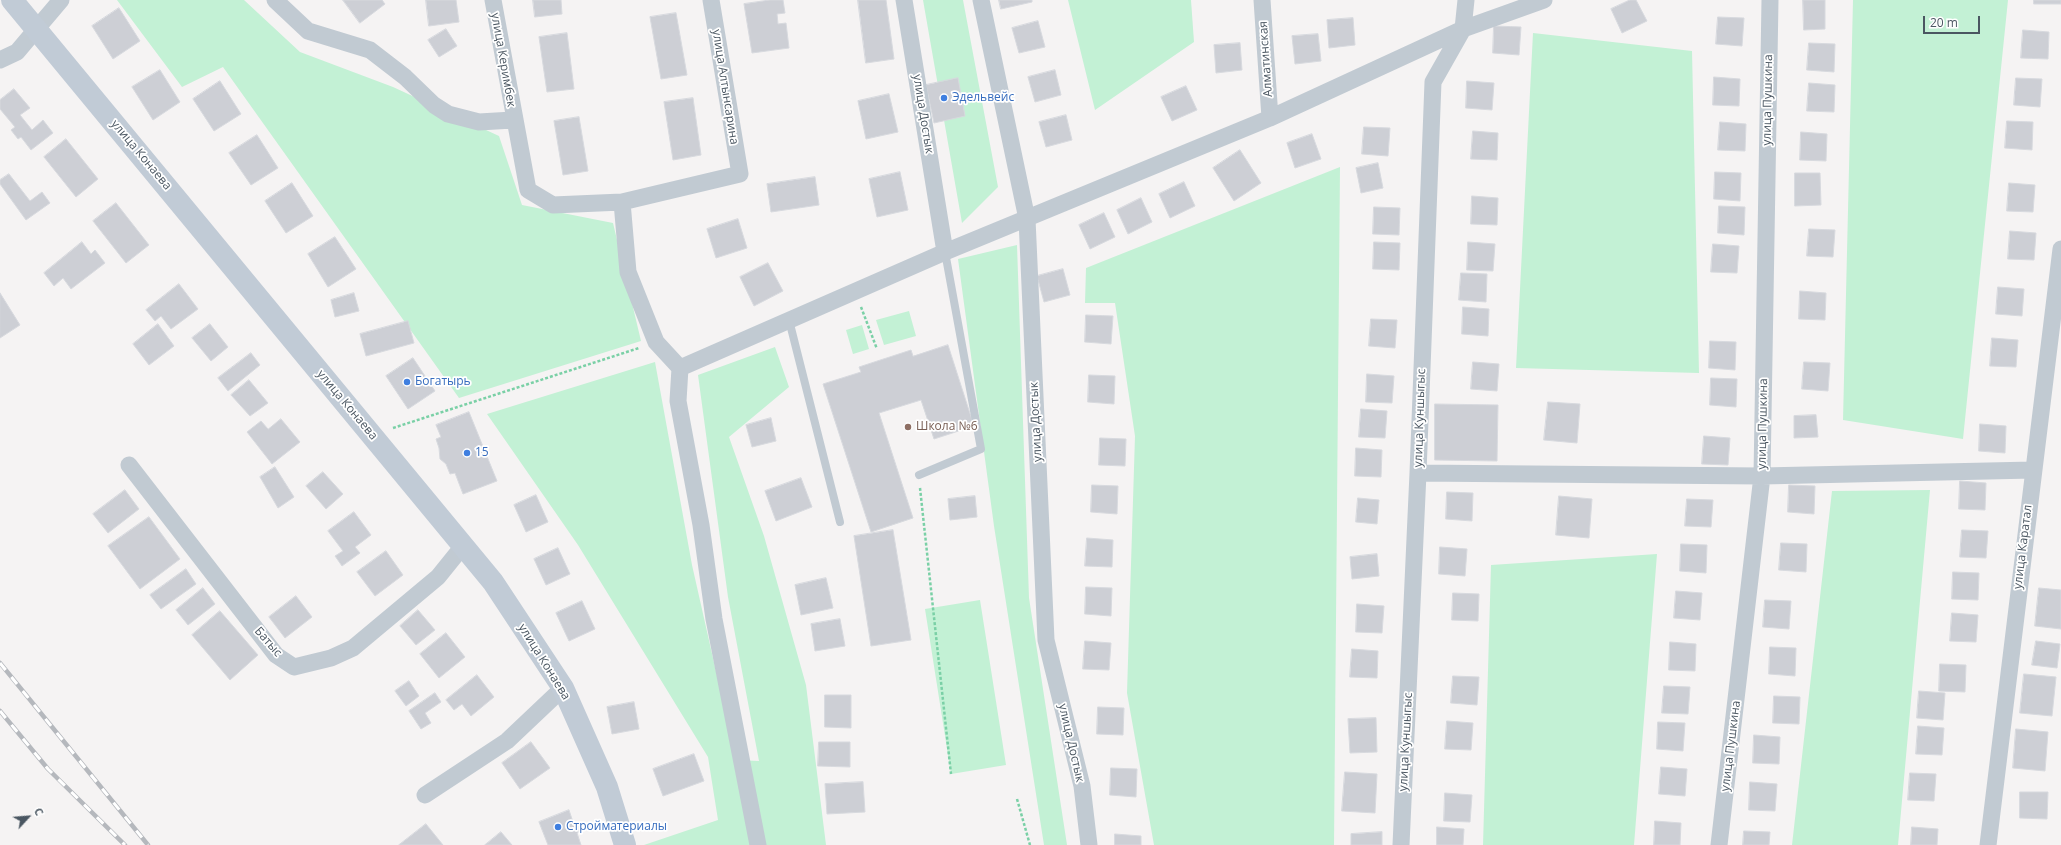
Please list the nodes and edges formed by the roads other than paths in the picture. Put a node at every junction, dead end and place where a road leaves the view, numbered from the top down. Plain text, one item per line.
1 (12, 0) edge
2 (61, 0) edge
3 (275, 0) edge
4 (493, 0) edge
5 (711, 0) edge
6 (904, 0) edge
7 (981, 0) edge
8 (1262, 0) edge
9 (1466, 0) edge
10 (1544, 0) edge
11 (1770, 0) edge
12 (35, 28) junction
13 (1463, 29) junction
14 (0, 60) edge
15 (1270, 118) junction
16 (513, 120) junction
17 (740, 174) joint
18 (622, 202) junction
19 (1027, 218) junction
20 (2061, 248) edge
21 (945, 252) junction
22 (788, 320) junction
23 (680, 368) junction
24 (129, 465) dead end
25 (2033, 470) junction
26 (1418, 473) junction
27 (919, 475) road end
28 (1762, 476) junction
29 (840, 522) dead end
30 (463, 546) junction
31 (563, 688) junction
32 (424, 795) dead end
33 (625, 845) edge
34 (758, 845) edge
35 (1089, 845) edge
36 (1401, 845) edge
37 (1719, 845) edge
38 (1988, 845) edge

1 - 12 main road, улица Конаева
2 - 12 street
3 - 16 street
4 - 16 street, улица Керимбек
5 - 17 street, улица Алтынсарина
6 - 21 street, улица Достык
7 - 19 street, улица Достык
8 - 15 street, Алматинская
9 - 13 street, улица Куншыгыс
10 - 13 street
11 - 28 street, улица Пушкина
12 - 14 street
12 - 30 main road, улица Конаева
13 - 15 street
13 - 26 street, улица Куншыгыс
15 - 19 street
16 - 18 street, улица Керимбек
17 - 18 street, улица Керимбек
18 - 23 street
19 - 21 street
19 - 35 street, улица Достык
20 - 25 street, улица Каратал
21 - 22 street
21 - 27 lane
22 - 23 street
22 - 29 lane
23 - 34 street
24 - 30 street, Батыс
25 - 28 street
25 - 38 street, улица Каратал
26 - 28 street
26 - 36 street, улица Куншыгыс
28 - 37 street, улица Пушкина
30 - 31 main road, улица Конаева
31 - 32 street
31 - 33 main road, улица Конаева

